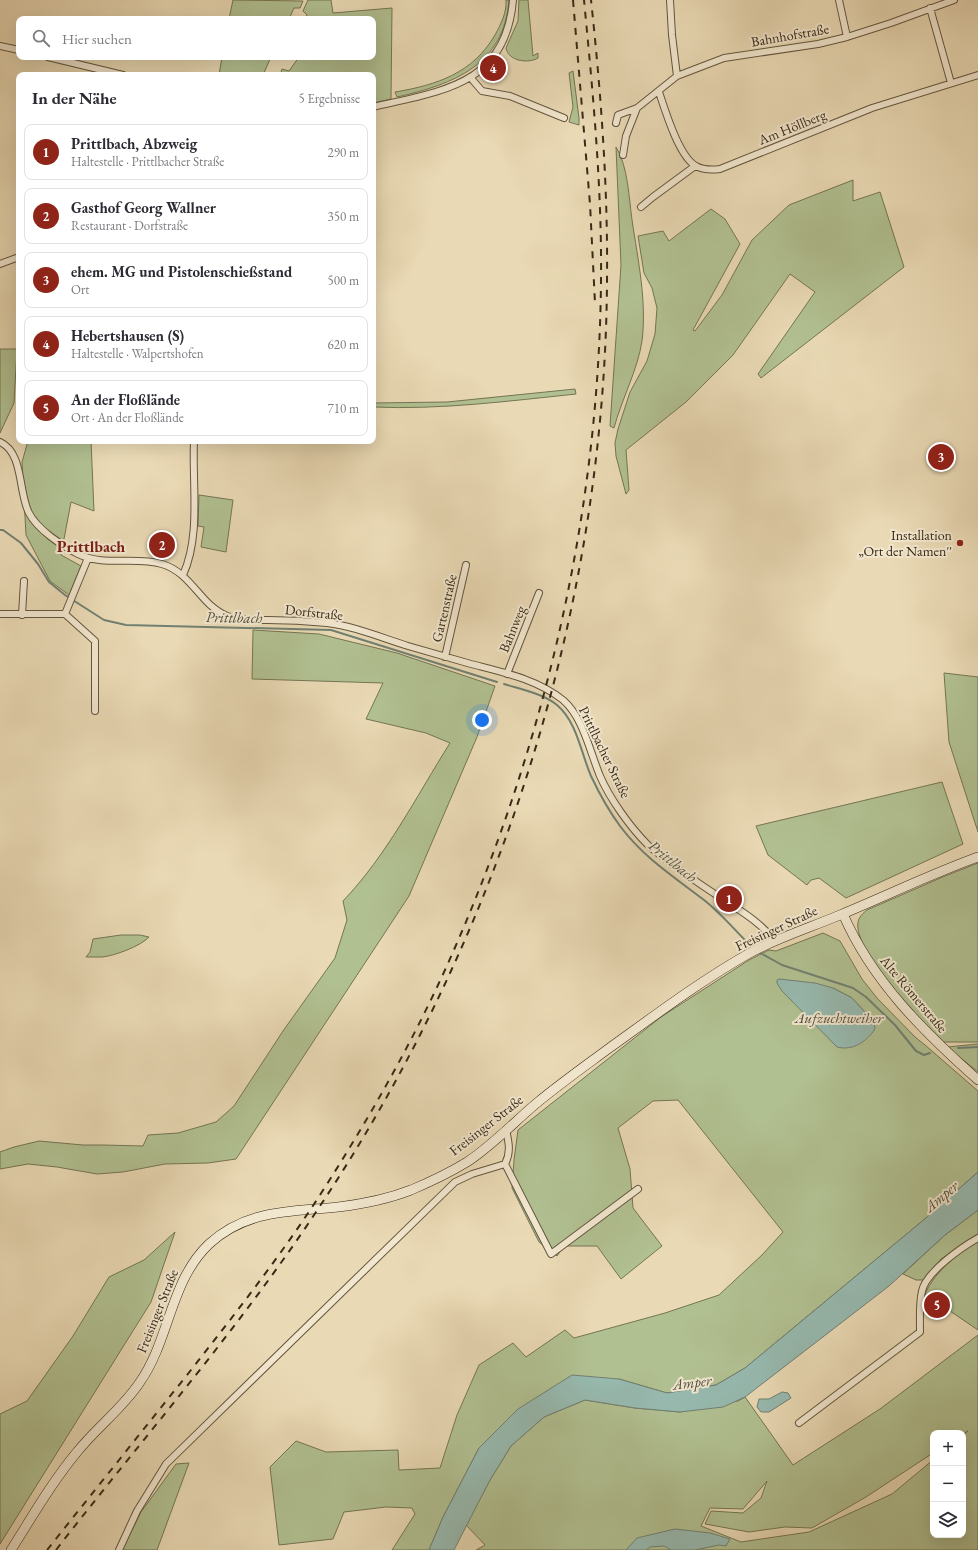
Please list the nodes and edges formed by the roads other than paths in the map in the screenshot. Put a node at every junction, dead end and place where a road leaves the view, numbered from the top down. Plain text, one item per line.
1 (513, 0) edge
2 (670, 0) edge
3 (839, 0) edge
4 (954, 0) edge
5 (930, 8) junction
6 (847, 37) junction
7 (0, 46) edge
8 (16, 49) edge
9 (61, 60) edge
10 (111, 72) edge
11 (978, 75) edge
12 (677, 76) junction
13 (470, 77) junction
14 (951, 83) junction
15 (659, 92) junction
16 (376, 106) edge
17 (637, 108) junction
18 (564, 118) dead end
19 (616, 123) dead end
20 (623, 155) dead end
21 (695, 166) junction
22 (641, 207) dead end
23 (16, 258) edge
24 (0, 264) edge
25 (0, 442) edge
26 (194, 444) edge
27 (88, 558) junction
28 (466, 565) dead end
29 (183, 575) junction
30 (24, 581) dead end
31 (539, 593) dead end
32 (0, 614) edge
33 (65, 614) junction
34 (22, 615) junction
35 (445, 657) junction
36 (507, 674) junction
37 (515, 676) joint
38 (95, 711) dead end
39 (978, 857) edge
40 (843, 914) junction
41 (775, 941) junction
42 (978, 1080) edge
43 (506, 1130) junction
44 (505, 1164) junction
45 (638, 1189) dead end
46 (978, 1238) edge
47 (799, 1423) dead end
48 (11, 1550) edge
49 (118, 1550) edge

1 - 13 street
2 - 12 street
3 - 6 street
4 - 5 street, Bahnhofstraße
5 - 6 street, Bahnhofstraße
5 - 14 street
6 - 12 street, Bahnhofstraße
7 - 8 street
9 - 10 street
11 - 14 street, Am Höllberg
12 - 15 street, Bahnhofstraße
13 - 16 street
13 - 18 street
14 - 21 street, Am Höllberg
15 - 17 street, Bahnhofstraße
15 - 21 street
17 - 19 street, Bahnhofstraße
17 - 20 street
21 - 22 street
23 - 24 street
25 - 27 street, Dorfstraße
26 - 29 street
27 - 29 street, Dorfstraße
27 - 33 street
28 - 35 street, Gartenstraße
29 - 35 street, Dorfstraße
30 - 34 street
31 - 36 street, Bahnweg
32 - 34 street
33 - 34 street
33 - 38 street
35 - 36 street, Dorfstraße
36 - 37 street, Dorfstraße
37 - 41 street, Prittlbacher Straße
39 - 40 main road, Freisinger Straße
40 - 41 main road, Freisinger Straße
40 - 42 main road, Alte Römerstraße
41 - 43 main road, Freisinger Straße
43 - 44 street
43 - 48 main road, Freisinger Straße
44 - 45 street
44 - 49 street
46 - 47 street

